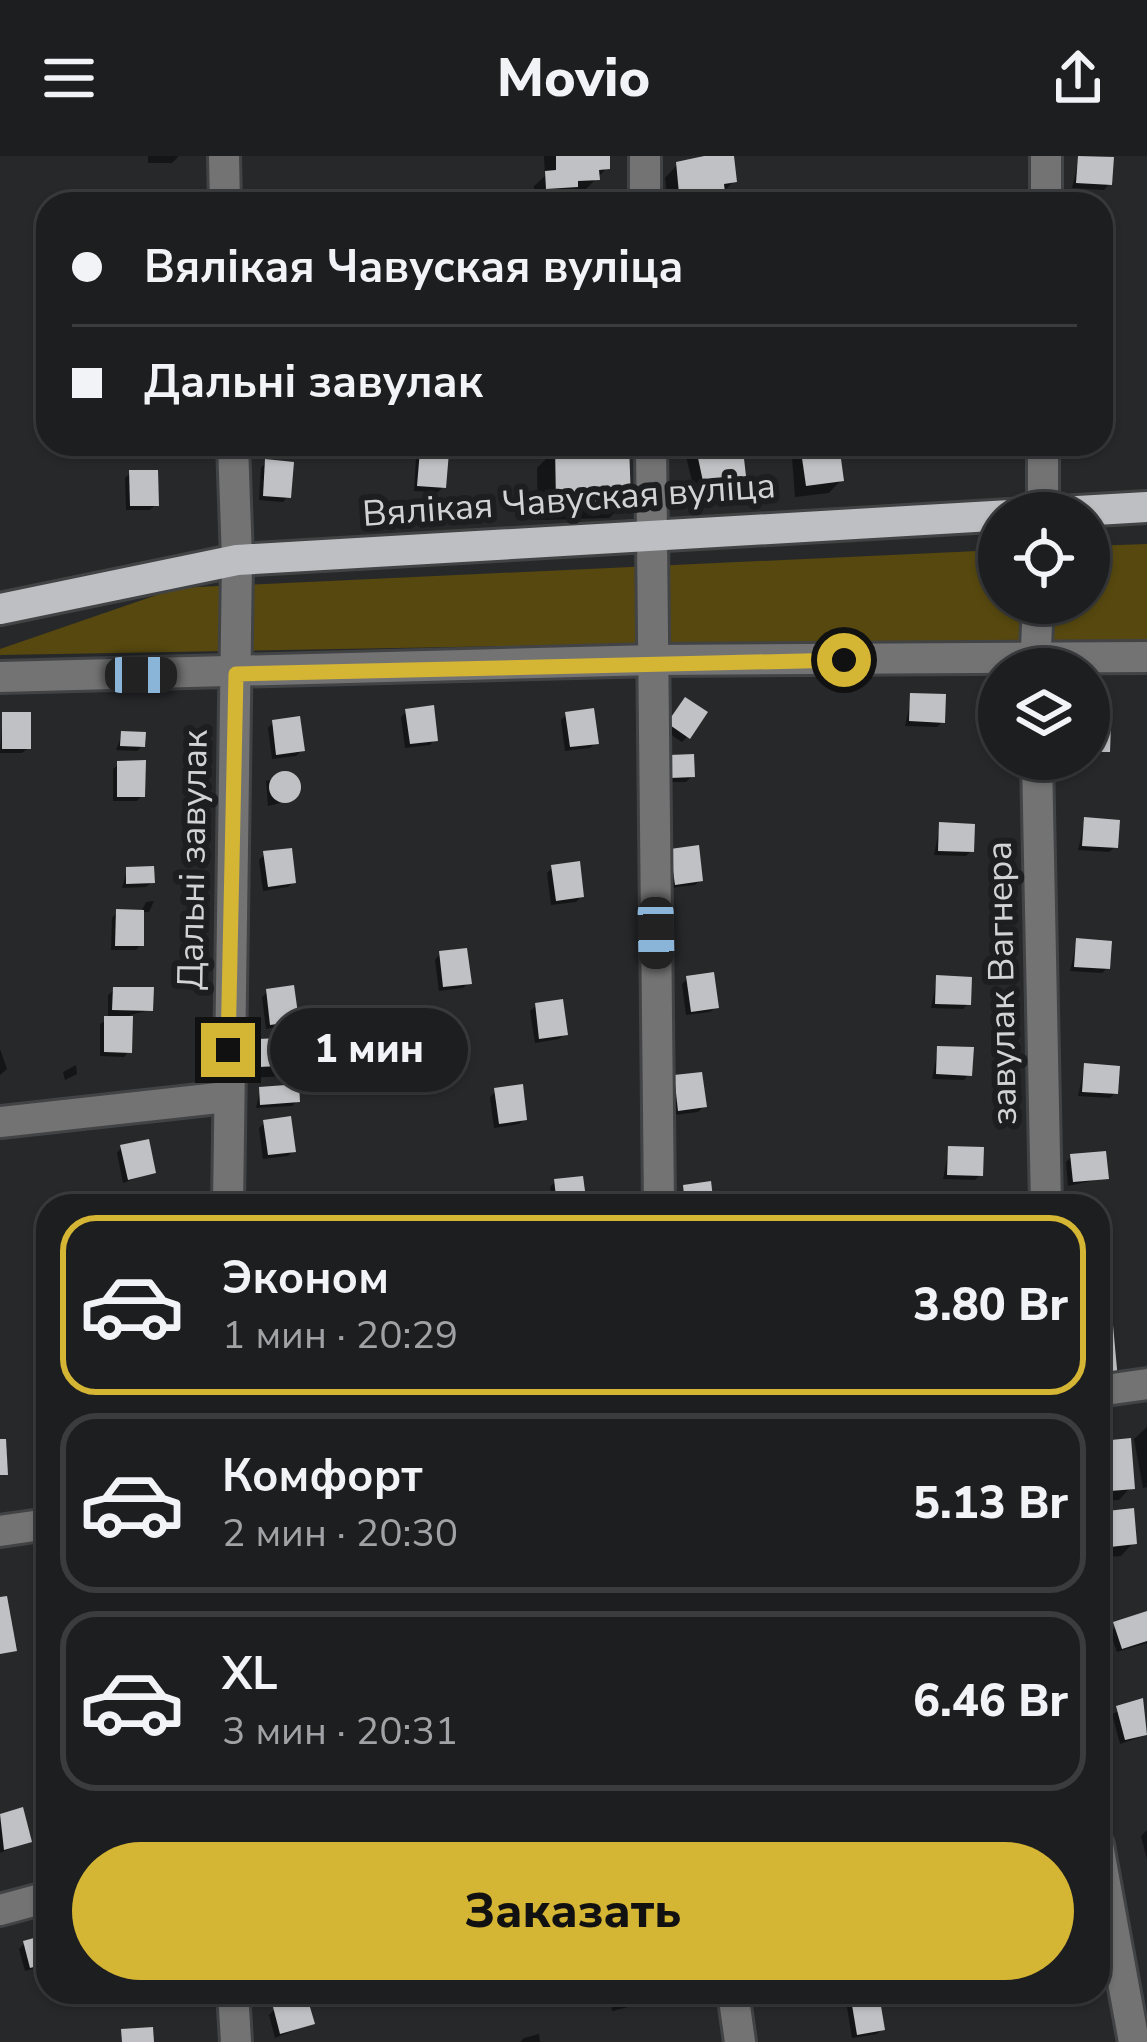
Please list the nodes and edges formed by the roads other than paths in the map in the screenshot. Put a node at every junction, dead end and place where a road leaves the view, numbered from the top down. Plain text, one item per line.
1 (645, 156) edge
2 (1046, 156) edge
3 (224, 157) edge
4 (225, 192) edge
5 (645, 192) edge
6 (1046, 192) edge
7 (233, 456) edge
8 (651, 456) edge
9 (1043, 456) edge
10 (1043, 492) edge
11 (1147, 507) edge
12 (1110, 508) edge
13 (978, 515) edge
14 (653, 534) junction
15 (237, 560) junction
16 (0, 609) edge
17 (1147, 656) edge
18 (1110, 659) edge
19 (654, 660) junction
20 (978, 663) edge
21 (236, 674) junction
22 (0, 677) edge
23 (1037, 780) edge
24 (227, 1097) junction
25 (0, 1122) edge
26 (228, 1194) edge
27 (658, 1194) edge
28 (1046, 1194) edge
29 (1147, 1384) edge
30 (1110, 1389) edge
31 (36, 1526) edge
32 (0, 1531) edge
33 (36, 1900) edge
34 (0, 1910) edge
35 (1110, 1911) edge
36 (234, 2004) edge
37 (735, 2004) edge
38 (236, 2042) edge
39 (740, 2042) edge
40 (1134, 2042) edge

1 - 5 street
2 - 6 street
3 - 4 street
7 - 15 street, Дальні завулак
8 - 14 street
9 - 10 street
11 - 12 main road, Вялікая Чавуская вуліца
13 - 14 main road, Вялікая Чавуская вуліца
14 - 15 main road, Вялікая Чавуская вуліца
14 - 19 street
15 - 16 main road, Вялікая Чавуская вуліца
15 - 21 street, Дальні завулак
17 - 18 street
19 - 20 street
19 - 21 street
19 - 27 street
21 - 22 street
21 - 24 street, Дальні завулак
23 - 28 street, завулак Вагнера
24 - 25 street
24 - 26 street, Дальні завулак
29 - 30 street
31 - 32 street
33 - 34 street
35 - 40 street
36 - 38 street
37 - 39 street

